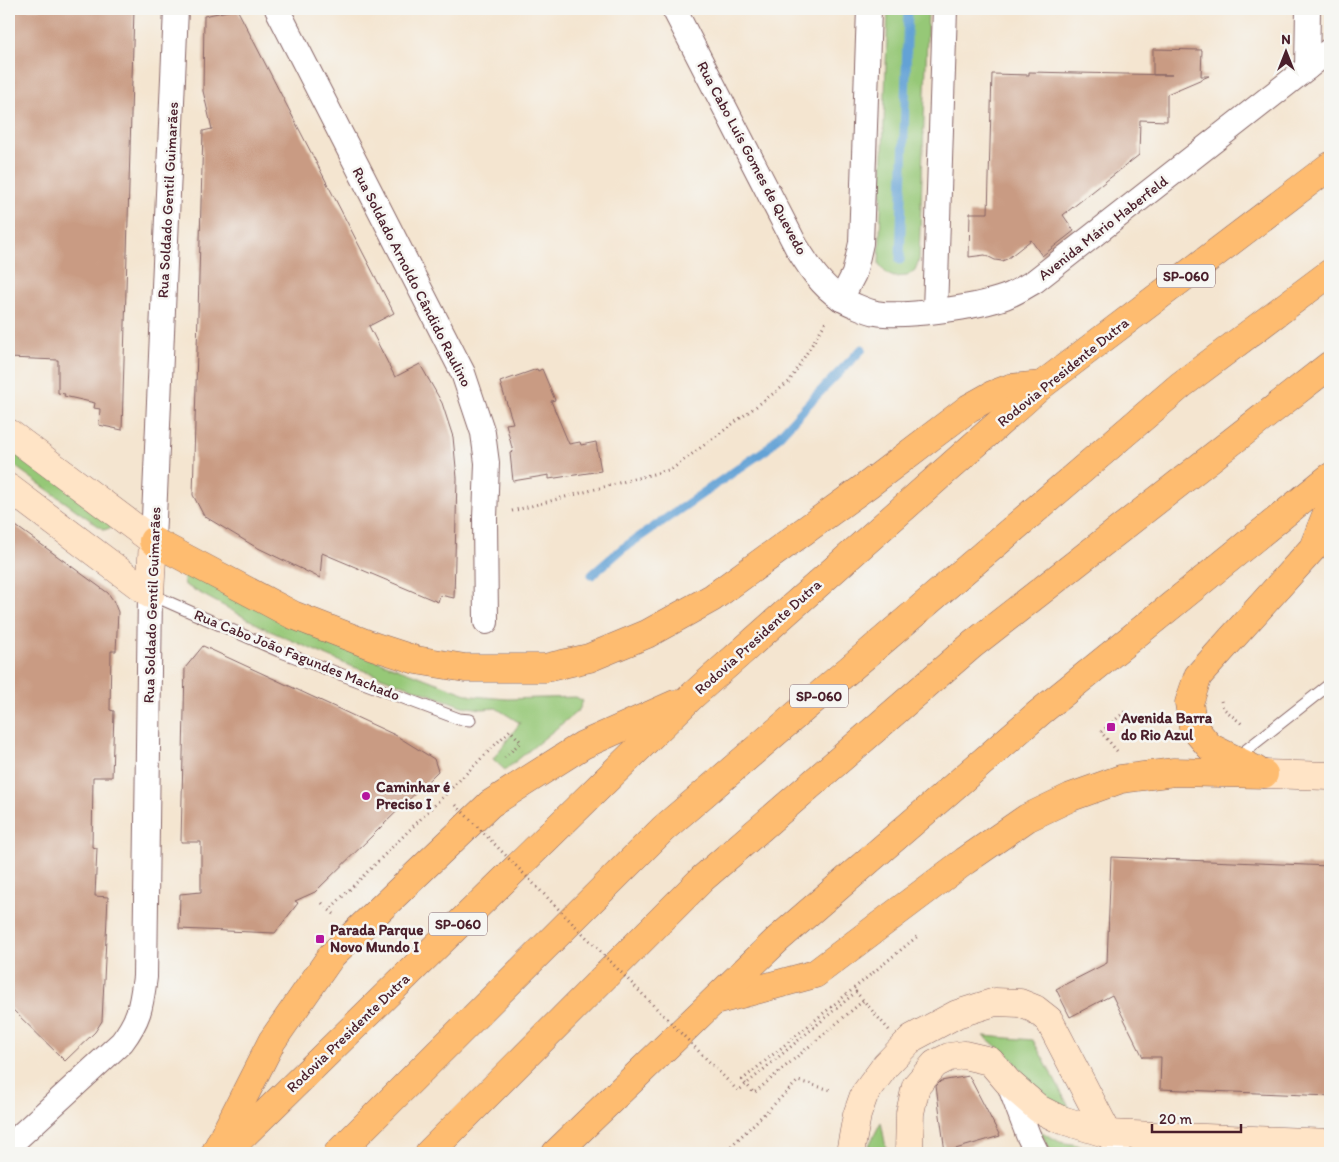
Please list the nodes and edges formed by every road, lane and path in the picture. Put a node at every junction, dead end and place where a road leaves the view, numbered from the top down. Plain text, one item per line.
1 (176, 9) edge
2 (276, 9) edge
3 (674, 9) edge
4 (868, 9) edge
5 (945, 9) edge
6 (1308, 9) edge
7 (1330, 50) edge
8 (1306, 68) junction
9 (1330, 166) edge
10 (1330, 273) edge
11 (841, 299) junction
12 (934, 311) junction
13 (1330, 365) edge
14 (1042, 385) junction
15 (9, 433) edge
16 (1330, 477) edge
17 (9, 488) edge
18 (1330, 505) edge
19 (484, 518) junction
20 (153, 542) junction
21 (150, 594) junction
22 (486, 622) dead end
23 (1330, 684) edge
24 (1220, 695) dead end
25 (692, 696) junction
26 (1127, 710) dead end
27 (470, 720) dead end
28 (1263, 737) junction
29 (1119, 753) dead end
30 (1234, 760) junction
31 (1264, 774) junction
32 (1330, 776) edge
33 (456, 805) dead end
34 (322, 903) dead end
35 (330, 910) dead end
36 (924, 931) dead end
37 (863, 1001) junction
38 (712, 1002) junction
39 (889, 1030) dead end
40 (1008, 1082) junction
41 (832, 1090) dead end
42 (1330, 1143) edge
43 (1113, 1144) edge
44 (9, 1146) edge
45 (215, 1153) edge
46 (225, 1153) edge
47 (338, 1153) edge
48 (429, 1153) edge
49 (556, 1153) edge
50 (724, 1153) edge
51 (850, 1153) edge
52 (909, 1153) edge
53 (1037, 1153) edge

1 - 20 street, Rua Soldado Gentil Guimarães
2 - 19 street, Rua Soldado Arnoldo Cândido Raulino
3 - 11 street, Rua Cabo Luís Gomes de Quevedo
4 - 11 street
5 - 12 street
6 - 8 street
7 - 8 street, Avenida Mário Haberfeld
8 - 12 street, Avenida Mário Haberfeld
9 - 14 highway, Rodovia Presidente Dutra / SP-060
10 - 47 highway, SP-060
11 - 12 street, Avenida Mário Haberfeld
11 - 19 path
13 - 48 highway
14 - 20 highway
14 - 25 highway, Rodovia Presidente Dutra / SP-060
15 - 20 main road
16 - 38 highway
17 - 21 main road, Rua Cabo João Fagundes Machado
18 - 30 highway
19 - 22 street, Rua Soldado Arnoldo Cândido Raulino
20 - 21 main road, Rua Soldado Gentil Guimarães
21 - 27 lane, Rua Cabo João Fagundes Machado
21 - 44 street, Rua Soldado Gentil Guimarães
23 - 28 lane
24 - 28 path
25 - 45 highway
25 - 46 highway, Rodovia Presidente Dutra / SP-060
26 - 29 path
28 - 30 lane
30 - 31 highway
31 - 32 main road
31 - 38 highway
33 - 37 path, bridge
34 - 35 path
36 - 37 path
37 - 39 path, bridge
38 - 49 highway
40 - 43 main road
40 - 52 main road
40 - 53 street
41 - 50 path
42 - 43 main road
43 - 51 main road

